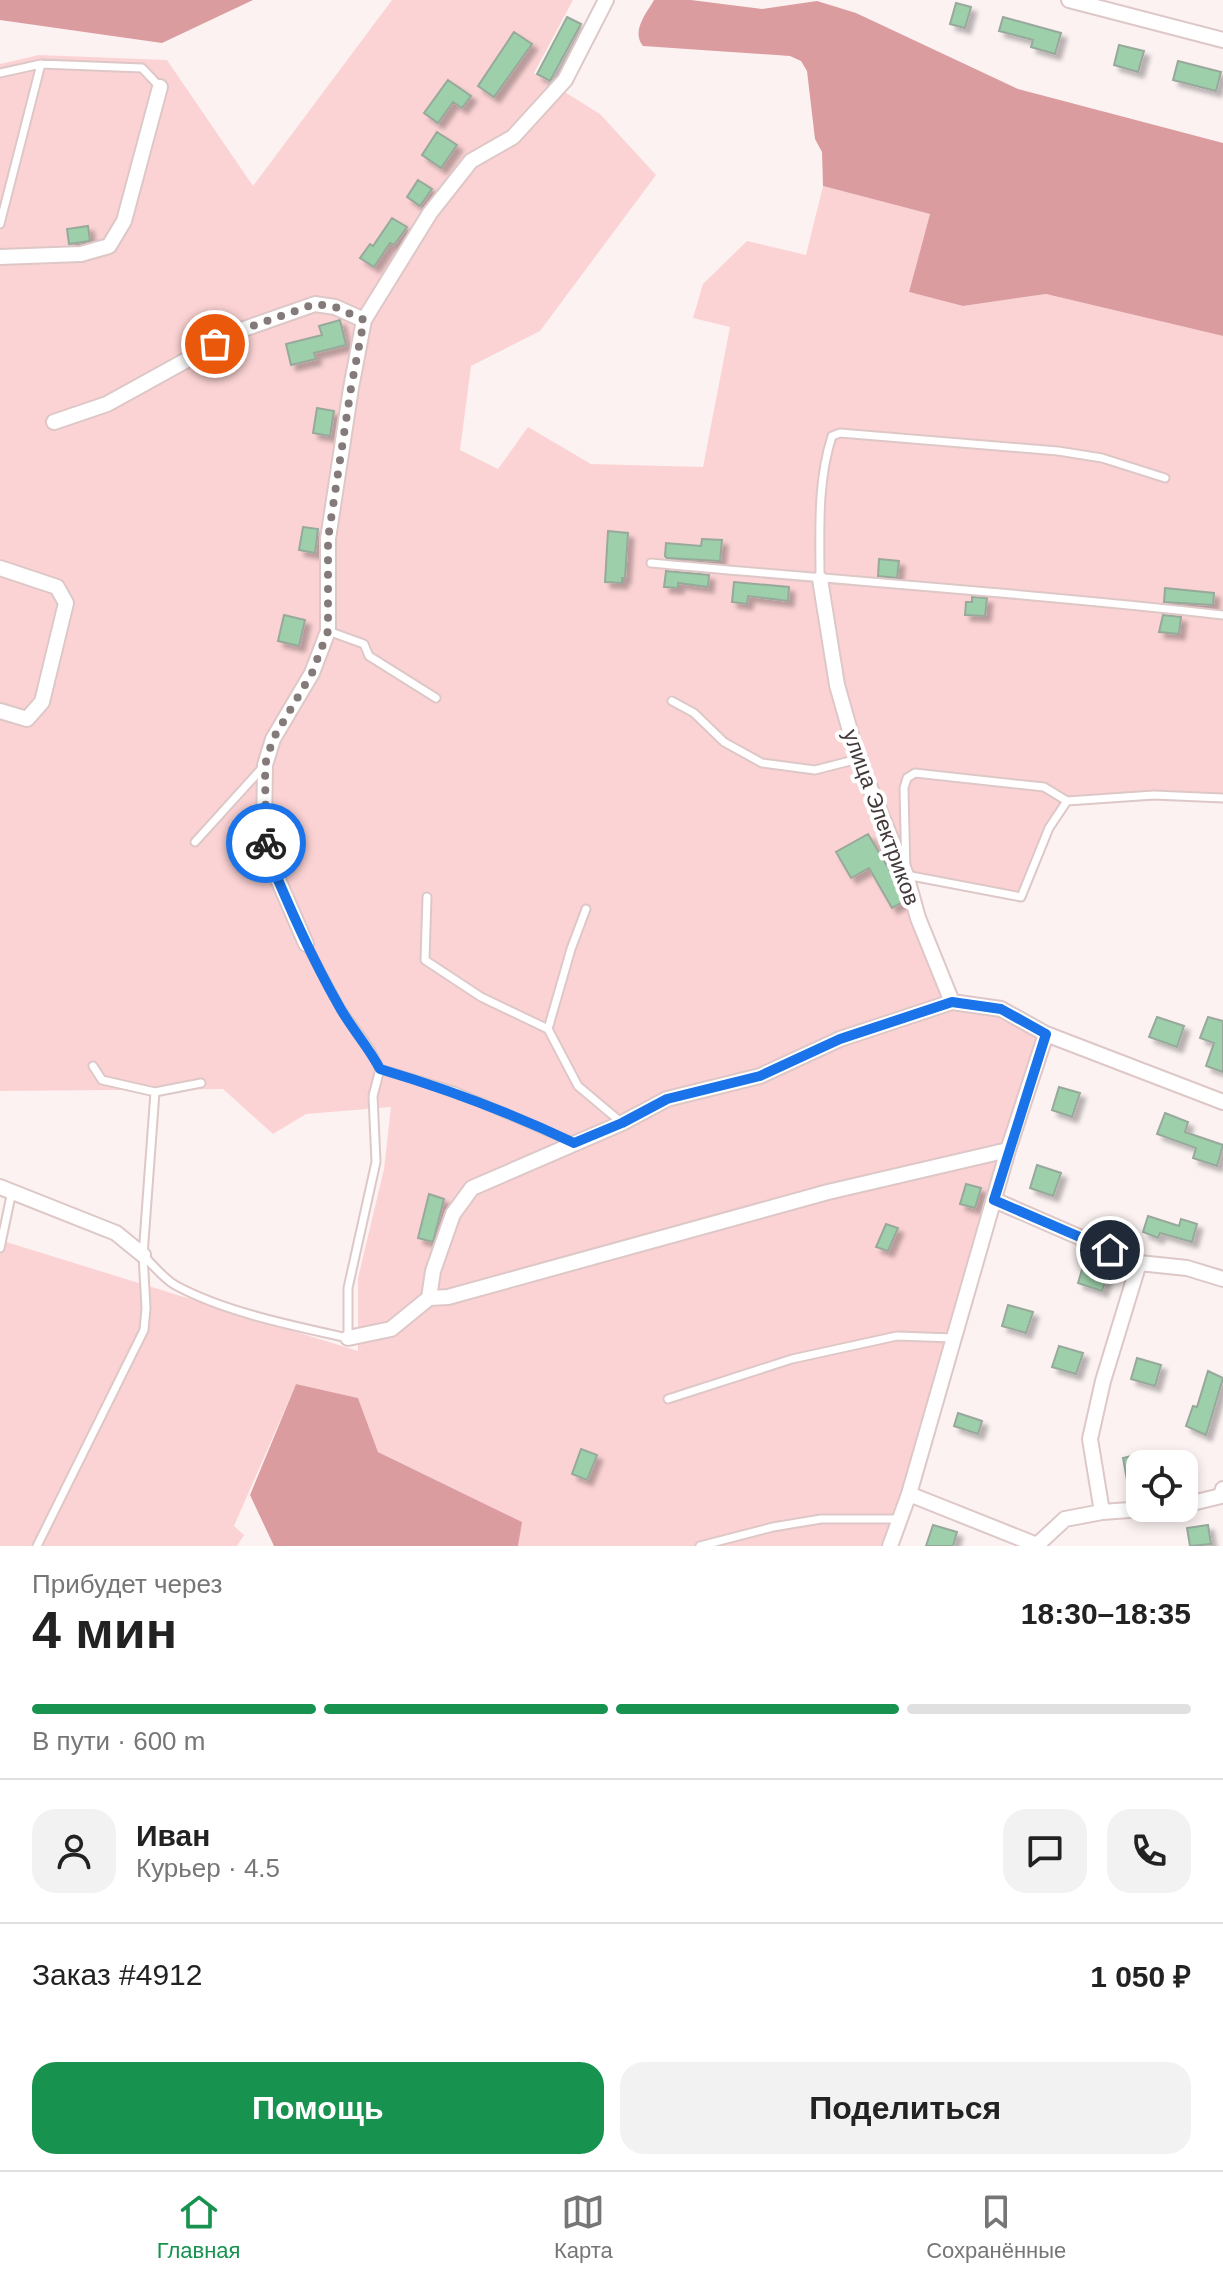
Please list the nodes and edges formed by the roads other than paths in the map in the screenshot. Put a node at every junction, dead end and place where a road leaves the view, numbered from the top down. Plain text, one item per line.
1 (606, 0) edge
2 (1069, 0) edge
3 (1223, 40) edge
4 (41, 64) junction
5 (0, 73) edge
6 (160, 87) joint
7 (0, 224) edge
8 (0, 257) edge
9 (364, 320) junction
10 (54, 422) dead end
11 (1165, 478) dead end
12 (651, 563) dead end
13 (0, 568) edge
14 (820, 579) junction
15 (1223, 615) edge
16 (328, 631) junction
17 (436, 698) dead end
18 (672, 701) dead end
19 (0, 711) edge
20 (858, 759) junction
21 (265, 765) junction
22 (1223, 798) edge
23 (1067, 801) junction
24 (195, 842) dead end
25 (906, 875) junction
26 (427, 897) dead end
27 (586, 909) dead end
28 (306, 944) joint
29 (952, 1002) junction
30 (548, 1029) junction
31 (1046, 1034) junction
32 (93, 1066) dead end
33 (380, 1069) junction
34 (201, 1083) dead end
35 (155, 1092) junction
36 (1223, 1102) edge
37 (622, 1123) junction
38 (574, 1143) junction
39 (1008, 1150) junction
40 (6, 1189) edge
41 (994, 1200) junction
42 (0, 1248) edge
43 (143, 1255) junction
44 (1139, 1263) junction
45 (1223, 1279) edge
46 (429, 1298) junction
47 (348, 1338) junction
48 (955, 1338) junction
49 (668, 1399) dead end
50 (1223, 1489) edge
51 (909, 1494) junction
52 (1198, 1502) edge
53 (1126, 1510) edge
54 (1102, 1512) junction
55 (901, 1519) junction
56 (1037, 1545) edge
57 (37, 1546) edge
58 (700, 1546) edge
59 (890, 1546) edge

1 - 9 street
2 - 3 street
4 - 5 lane
4 - 6 lane
4 - 7 lane
6 - 8 street
9 - 10 street
9 - 16 street
11 - 14 lane
12 - 14 lane
13 - 19 street
14 - 15 lane
14 - 20 street, улица Электриков
16 - 17 lane
16 - 21 street
18 - 20 lane
20 - 25 street, улица Электриков
21 - 24 lane
21 - 28 street
22 - 23 lane
23 - 25 lane
23 - 25 lane
25 - 29 street, улица Электриков
26 - 30 lane
27 - 30 lane
28 - 33 lane
29 - 31 street
29 - 37 street
30 - 37 lane
31 - 36 street
31 - 39 street
32 - 35 lane
33 - 38 lane
33 - 47 lane
34 - 35 lane
35 - 43 lane
37 - 38 street
38 - 46 street
39 - 41 street
39 - 46 street
40 - 42 lane
40 - 43 street
41 - 44 street
41 - 48 street
43 - 47 lane
43 - 57 lane
44 - 45 street
44 - 54 street
46 - 47 street
48 - 49 lane
48 - 51 street
50 - 52 street
51 - 55 street
51 - 56 street
53 - 54 street
54 - 56 street
55 - 58 lane
55 - 59 street

